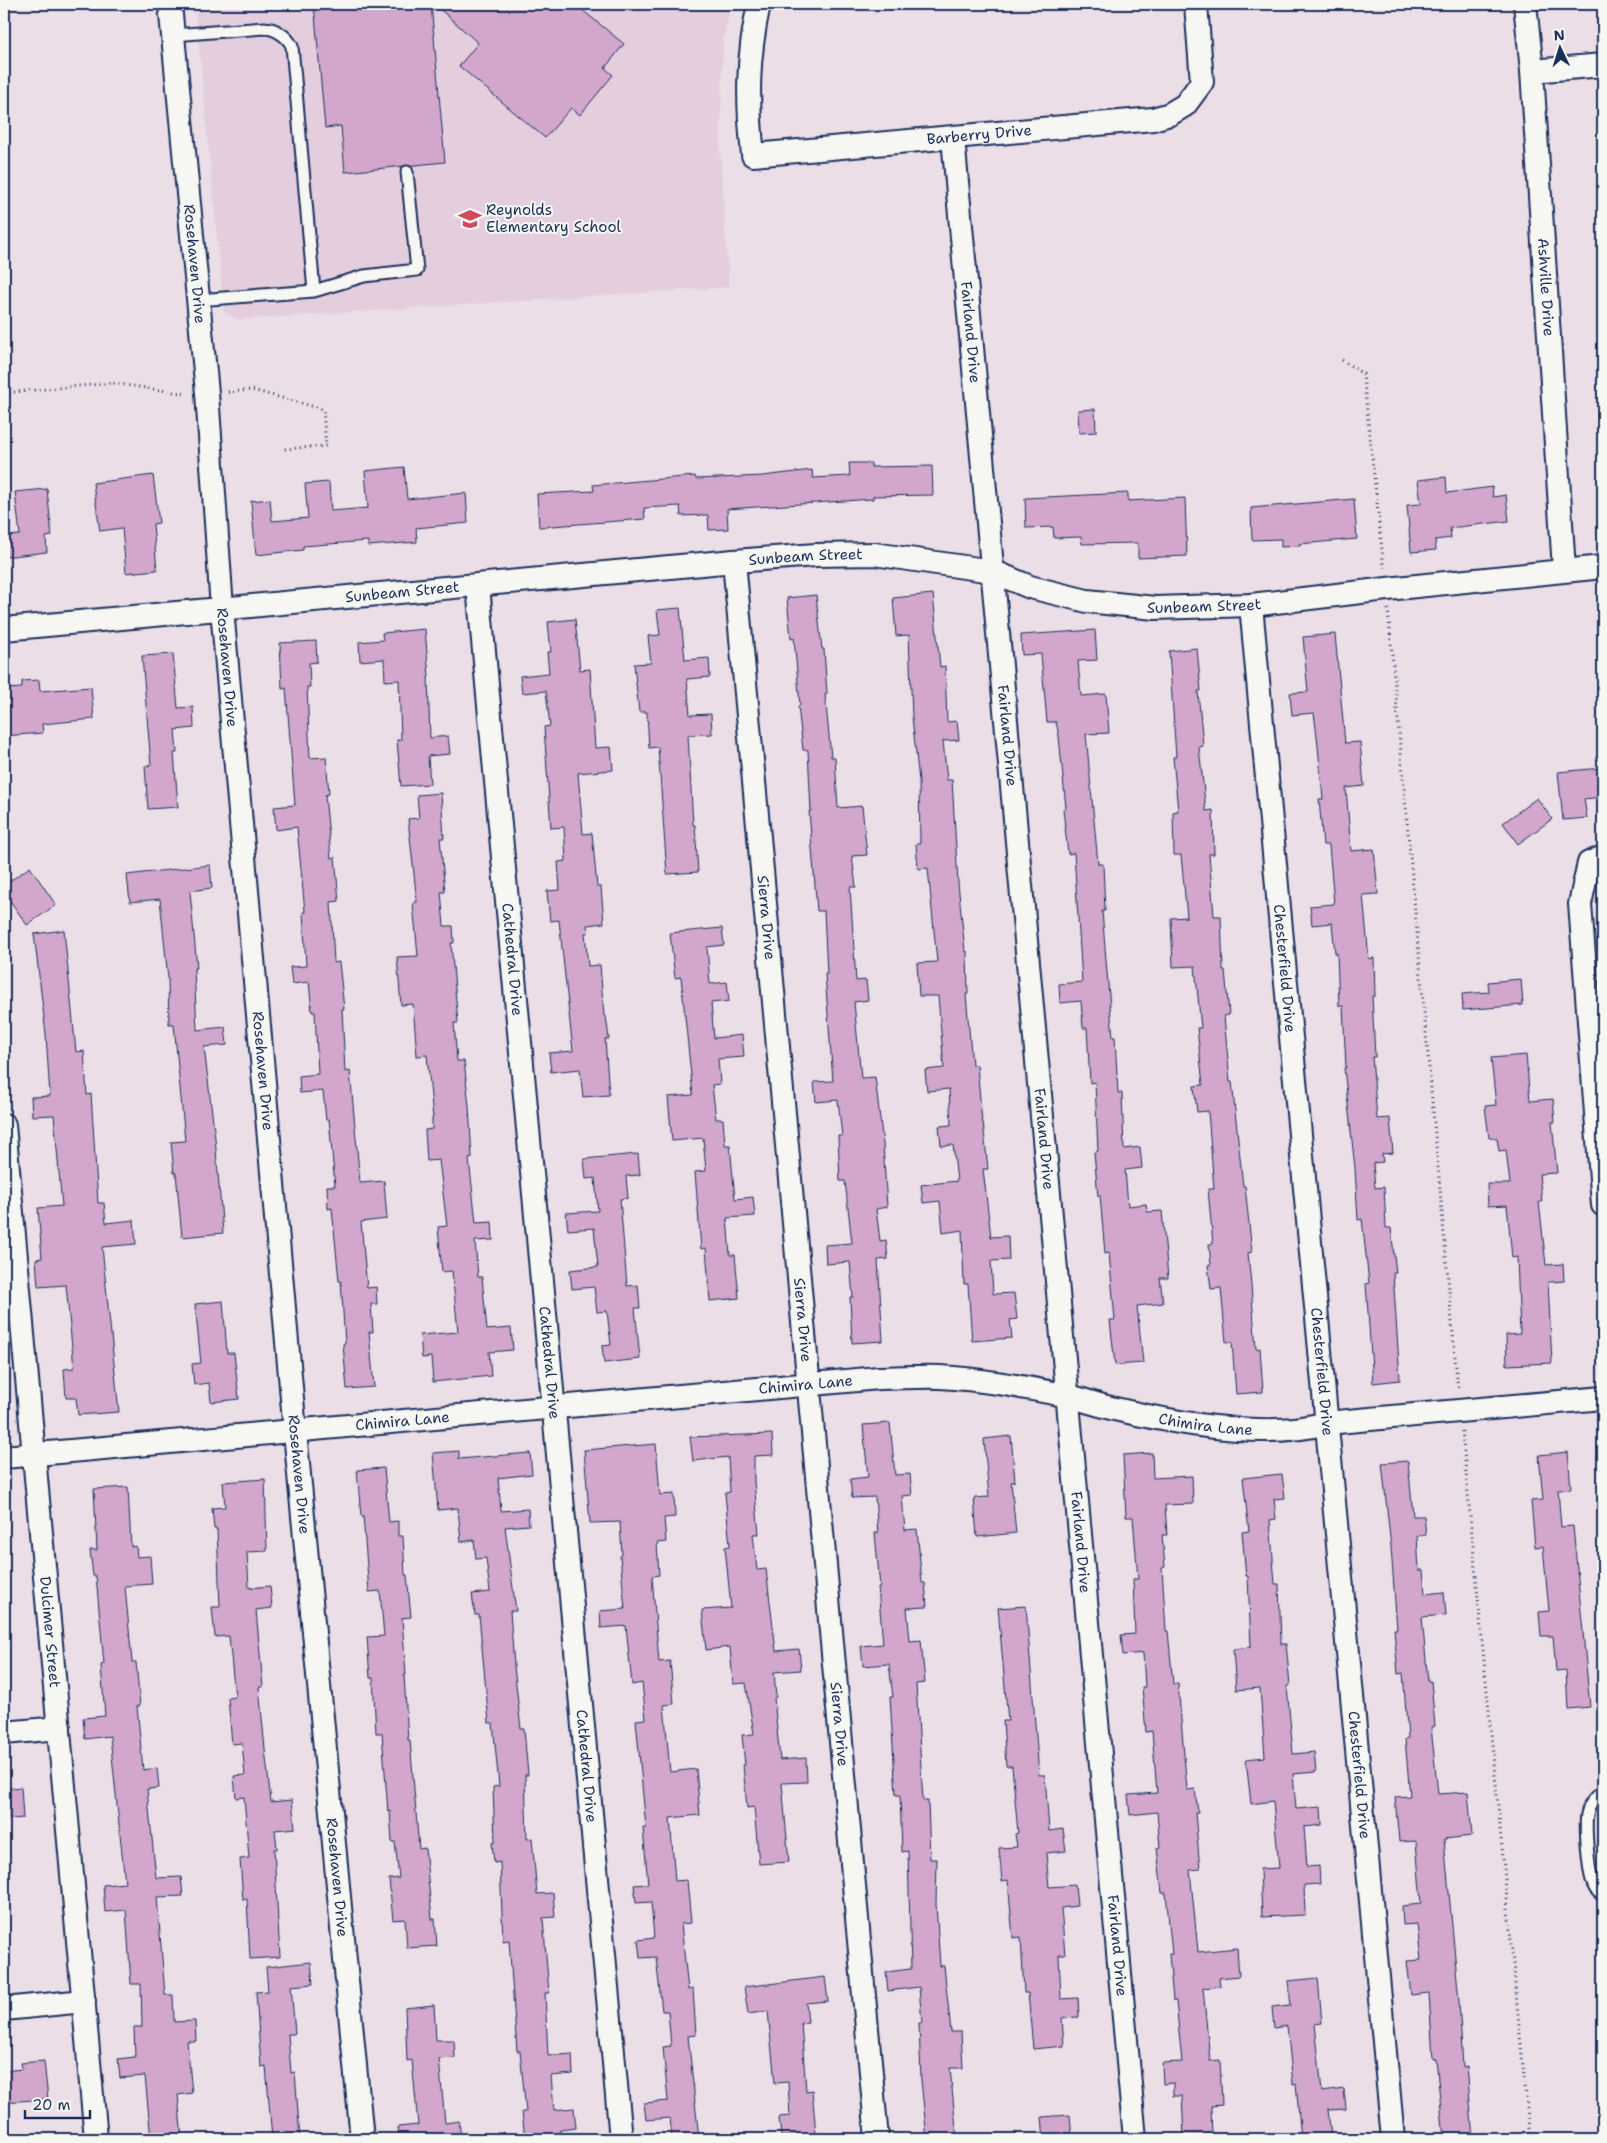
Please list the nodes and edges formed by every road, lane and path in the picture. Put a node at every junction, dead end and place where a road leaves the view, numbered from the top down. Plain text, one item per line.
1 (170, 4) edge
2 (758, 4) edge
3 (1196, 4) edge
4 (1524, 4) edge
5 (173, 35) junction
6 (1603, 65) edge
7 (1532, 71) junction
8 (953, 138) junction
9 (407, 172) dead end
10 (314, 291) junction
11 (198, 300) junction
12 (1342, 360) dead end
13 (734, 561) junction
14 (1603, 567) edge
15 (1564, 570) junction
16 (992, 571) junction
17 (478, 586) junction
18 (1387, 588) junction
19 (1251, 605) junction
20 (222, 609) junction
21 (4, 629) edge
22 (1599, 858) edge
23 (1600, 1124) edge
24 (4, 1125) edge
25 (6, 1182) edge
26 (1603, 1205) edge
27 (810, 1384) junction
28 (1066, 1396) junction
29 (1603, 1398) edge
30 (555, 1408) junction
31 (1460, 1412) junction
32 (1326, 1422) junction
33 (295, 1432) junction
34 (34, 1454) junction
35 (4, 1457) edge
36 (59, 1728) junction
37 (4, 1733) edge
38 (1603, 1792) edge
39 (1603, 1896) edge
40 (84, 2001) junction
41 (4, 2009) edge
42 (96, 2139) edge
43 (362, 2139) edge
44 (622, 2139) edge
45 (877, 2139) edge
46 (1135, 2139) edge
47 (1393, 2139) edge
48 (1530, 2139) edge

1 - 5 street, Rosehaven Drive
2 - 8 street, Barberry Drive
3 - 8 street, Barberry Drive
4 - 7 street, Ashville Drive
5 - 10 lane
5 - 11 street, Rosehaven Drive
6 - 7 street
7 - 15 street, Ashville Drive
8 - 16 street, Fairland Drive
9 - 10 lane
10 - 11 lane
11 - 20 street, Rosehaven Drive
12 - 18 path
13 - 16 street, Sunbeam Street
13 - 17 street, Sunbeam Street
13 - 27 street, Sierra Drive
14 - 15 street, Sunbeam Street
15 - 18 street, Sunbeam Street
16 - 19 street, Sunbeam Street
16 - 28 street, Fairland Drive
17 - 20 street, Sunbeam Street
17 - 30 street, Cathedral Drive
18 - 19 street, Sunbeam Street
18 - 31 path
19 - 32 street, Chesterfield Drive
20 - 21 street, Sunbeam Street
20 - 33 street, Rosehaven Drive
22 - 23 street
23 - 26 street
24 - 25 street, Dulcimer Street
25 - 34 street, Dulcimer Street
27 - 28 street, Chimira Lane
27 - 30 street, Chimira Lane
27 - 45 street, Sierra Drive
28 - 32 street, Chimira Lane
28 - 46 street, Fairland Drive
29 - 31 street, Chimira Lane
30 - 33 street, Chimira Lane
30 - 44 street, Cathedral Drive
31 - 32 street, Chimira Lane
31 - 48 path
32 - 47 street, Chesterfield Drive
33 - 34 street, Chimira Lane
33 - 43 street, Rosehaven Drive
34 - 35 street, Chimira Lane
34 - 36 street, Dulcimer Street
36 - 37 street
36 - 40 street, Dulcimer Street
38 - 39 lane
40 - 41 street
40 - 42 street, Dulcimer Street

